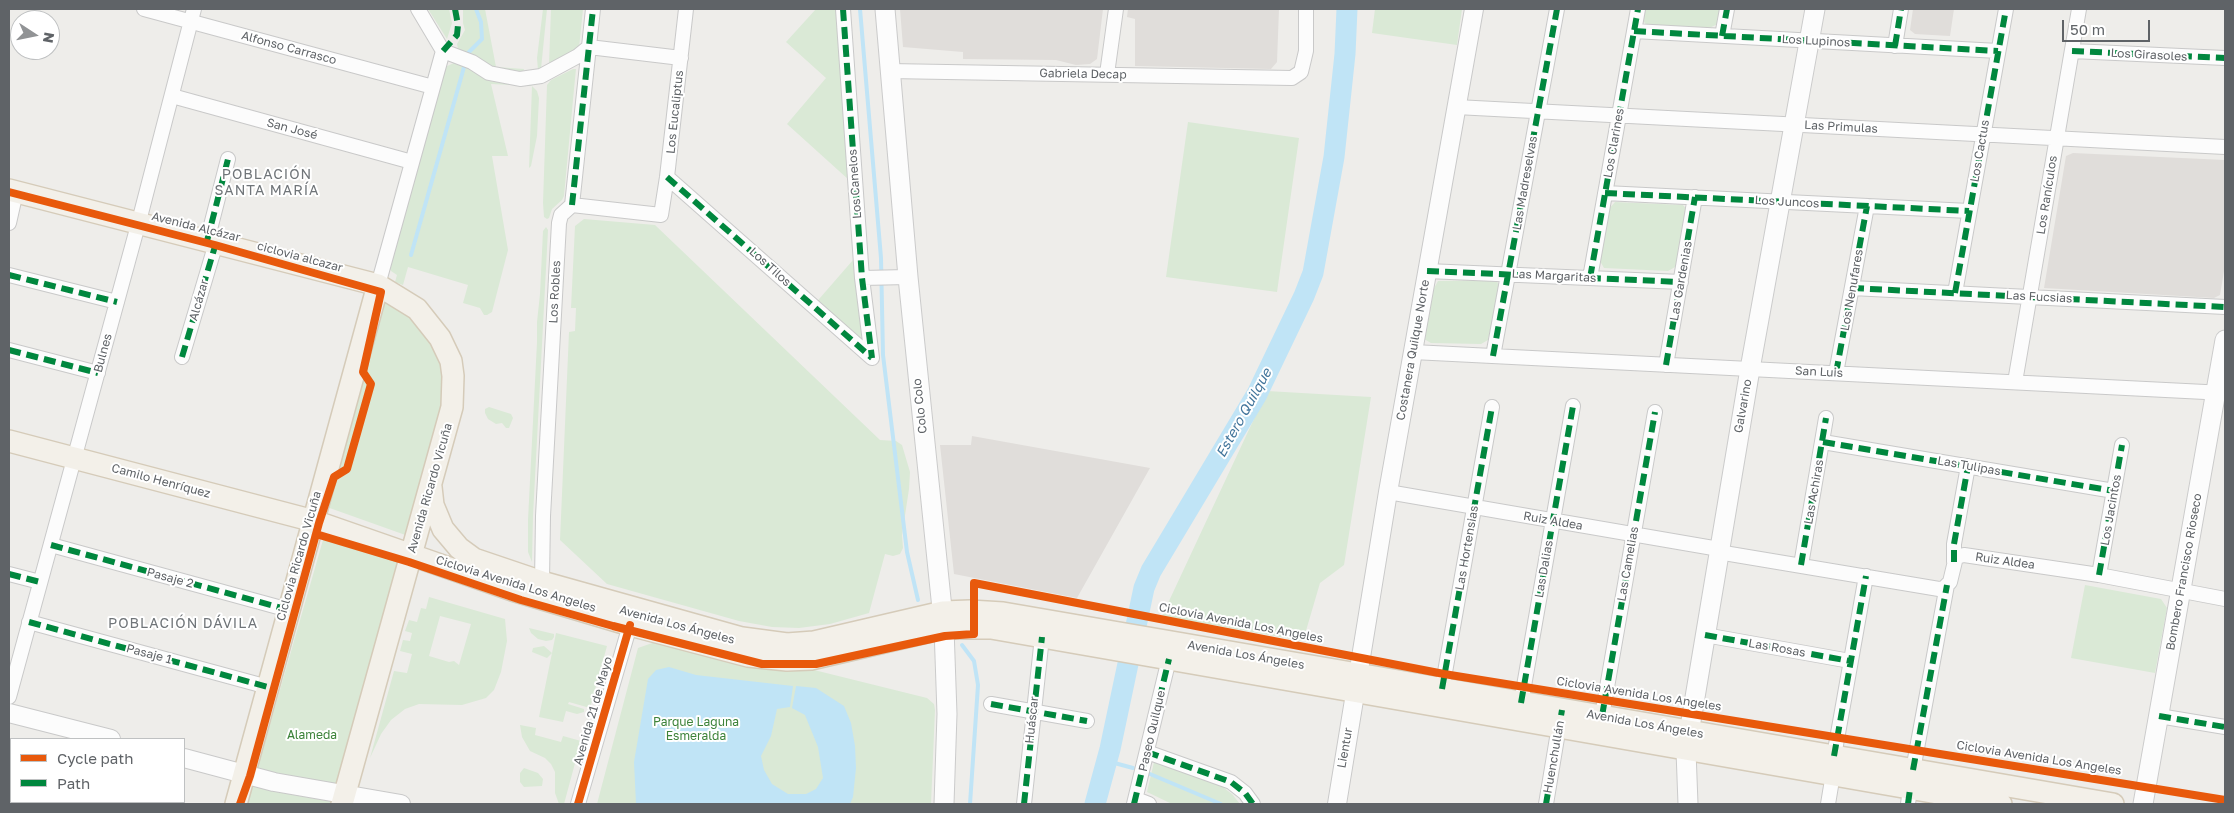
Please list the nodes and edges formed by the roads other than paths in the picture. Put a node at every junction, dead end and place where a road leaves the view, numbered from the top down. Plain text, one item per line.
1 (144, 9) edge
2 (418, 9) edge
3 (593, 9) edge
4 (686, 9) edge
5 (843, 9) edge
6 (885, 9) edge
7 (1116, 9) edge
8 (1306, 9) edge
9 (1474, 9) edge
10 (1557, 9) edge
11 (1638, 9) edge
12 (1727, 9) edge
13 (1815, 9) edge
14 (1901, 9) edge
15 (2006, 9) edge
16 (2079, 9) edge
17 (193, 15) edge
18 (1634, 31) junction
19 (1722, 36) junction
20 (1809, 41) junction
21 (1895, 46) junction
22 (589, 47) junction
23 (443, 51) junction
24 (1998, 51) junction
25 (2072, 51) junction
26 (680, 58) junction
27 (2225, 58) edge
28 (889, 71) junction
29 (1107, 74) junction
30 (433, 87) junction
31 (172, 96) junction
32 (1456, 107) junction
33 (1538, 112) junction
34 (1619, 116) junction
35 (1794, 125) junction
36 (1983, 135) junction
37 (2057, 139) junction
38 (2225, 147) edge
39 (228, 159) dead end
40 (412, 162) junction
41 (667, 177) junction
42 (13, 191) edge
43 (1605, 193) junction
44 (1695, 197) junction
45 (1780, 202) junction
46 (572, 205) junction
47 (1867, 206) junction
48 (1969, 211) junction
49 (9, 223) edge
50 (138, 223) junction
51 (211, 242) junction
52 (1427, 271) junction
53 (1508, 274) junction
54 (9, 275) edge
55 (902, 277) junction
56 (862, 278) junction
57 (1590, 278) junction
58 (1681, 282) junction
59 (378, 285) junction
60 (1852, 288) junction
61 (1955, 292) junction
62 (2031, 297) junction
63 (117, 302) junction
64 (2225, 307) edge
65 (2225, 340) edge
66 (9, 350) edge
67 (1413, 352) junction
68 (1493, 356) junction
69 (182, 357) dead end
70 (872, 358) joint
71 (1666, 365) junction
72 (1750, 369) junction
73 (98, 372) junction
74 (1836, 373) junction
75 (2015, 382) junction
76 (2221, 392) edge
77 (1574, 406) dead end
78 (1492, 407) dead end
79 (1655, 412) dead end
80 (1826, 418) dead end
81 (9, 441) edge
82 (1823, 442) junction
83 (2122, 445) dead end
84 (74, 458) junction
85 (1968, 466) junction
86 (431, 486) junction
87 (2114, 491) junction
88 (1388, 492) junction
89 (1474, 507) junction
90 (1553, 520) junction
91 (314, 521) junction
92 (1633, 534) junction
93 (50, 545) junction
94 (1718, 550) junction
95 (411, 555) junction
96 (1954, 562) junction
97 (1801, 565) junction
98 (9, 574) edge
99 (2099, 575) junction
100 (1866, 576) junction
101 (40, 582) junction
102 (542, 582) junction
103 (1948, 585) junction
104 (2181, 591) junction
105 (2225, 599) edge
106 (289, 610) junction
107 (943, 620) junction
108 (29, 622) junction
109 (630, 625) junction
110 (1705, 635) junction
111 (1042, 637) junction
112 (1120, 642) junction
113 (1143, 646) junction
114 (1169, 658) junction
115 (1850, 661) junction
116 (1356, 683) junction
117 (268, 687) junction
118 (1442, 689) junction
119 (9, 697) edge
120 (1521, 702) junction
121 (991, 704) dead end
122 (9, 712) edge
123 (1033, 712) junction
124 (1602, 716) junction
125 (2159, 716) junction
126 (1561, 719) junction
127 (1087, 721) dead end
128 (2225, 727) edge
129 (107, 738) edge
130 (1687, 741) junction
131 (1147, 752) junction
132 (185, 758) edge
133 (1834, 765) junction
134 (244, 774) junction
135 (1910, 788) edge
136 (343, 800) edge
137 (1135, 801) edge
138 (236, 804) edge
139 (401, 804) edge
140 (578, 804) edge
141 (944, 804) edge
142 (1024, 804) edge
143 (1149, 804) edge
144 (1253, 804) edge
145 (1337, 804) edge
146 (1546, 804) edge
147 (1688, 804) edge
148 (1828, 804) edge
149 (2001, 804) edge
150 (2113, 804) edge
151 (2143, 804) edge

1 - 17 street, Alfonso Carrasco
2 - 23 street
3 - 22 street, Los Robles
4 - 26 street, Los Eucaliptus
5 - 56 street, Los Canelos
6 - 28 main road, Colo Colo
7 - 29 street
8 - 29 street, Gabriela Decap
9 - 32 street, Costanera Quilque Norte
10 - 33 street, Las Madreselvas
11 - 18 street, Los Clarines
12 - 19 street
13 - 20 main road, Galvarino
14 - 21 street
15 - 24 street, Los Cactus
16 - 25 street, Los Ranículos
17 - 30 street, Alfonso Carrasco
17 - 31 street, Bulnes
18 - 19 street, Los Lupinos
18 - 34 street, Los Clarines
19 - 20 street, Los Lupinos
20 - 21 street, Los Lupinos
20 - 35 main road, Galvarino
21 - 24 street, Los Lupinos
22 - 23 street
22 - 26 street
22 - 46 street, Los Robles
23 - 30 street
24 - 36 street, Los Cactus
25 - 27 street, Los Girasoles
25 - 37 street, Los Ranículos
26 - 41 street, Los Eucaliptus
28 - 29 street, Gabriela Decap
28 - 55 main road, Colo Colo
30 - 40 street
31 - 40 street, San José
31 - 50 street, Bulnes
32 - 33 street, Las Primulas
32 - 52 street, Costanera Quilque Norte
33 - 34 street, Las Primulas
33 - 53 street, Las Madreselvas
34 - 35 street, Las Primulas
34 - 43 street, Los Clarines
35 - 36 street, Las Primulas
35 - 45 main road, Galvarino
36 - 37 street, Las Primulas
36 - 48 street, Los Cactus
37 - 38 street, Las Primulas
37 - 62 street, Los Ranículos
39 - 51 street, Alcázar
40 - 59 street
41 - 46 street, Los Eucaliptus
41 - 70 street, Los Tilos
42 - 49 street
42 - 50 main road, Avenida Alcázar
43 - 44 street, Los Juncos
43 - 57 street, Los Clarines
44 - 45 street, Los Juncos
44 - 58 street, Las Gardenias
45 - 47 street, Los Juncos
45 - 72 main road, Galvarino
46 - 102 street, Los Robles
47 - 48 street, Los Juncos
47 - 60 street, Los Nenufares
48 - 61 street, Los Cactus
50 - 51 main road, Avenida Alcázar
50 - 63 street, Bulnes
51 - 59 main road, Avenida Alcázar
51 - 69 street, Alcázar
52 - 53 street, Las Margaritas
52 - 67 street, Costanera Quilque Norte
53 - 57 street, Las Margaritas
53 - 68 street, Las Madreselvas
54 - 63 street
55 - 56 street
55 - 107 main road, Colo Colo
56 - 70 street, Los Canelos
57 - 58 street, Las Margaritas
58 - 71 street, Las Gardenias
59 - 86 main road, Avenida Ricardo Vicuña
59 - 91 main road
60 - 61 street, Las Fucsias
60 - 74 street, Los Nenufares
61 - 62 street, Las Fucsias
62 - 64 street, Las Fucsias
62 - 75 street, Los Ranículos
63 - 73 street, Bulnes
65 - 76 main road, Bombero Francisco Rioseco
66 - 73 street
67 - 68 street, San Luis
67 - 88 street, Costanera Quilque Norte
68 - 71 street, San Luis
71 - 72 street, San Luis
72 - 74 street, San Luis
72 - 94 main road, Galvarino
73 - 84 street, Bulnes
74 - 75 street, San Luis
75 - 76 street, San Luis
76 - 104 main road, Bombero Francisco Rioseco
77 - 90 street, Las Dalias
78 - 89 street, Las Hortensias
79 - 92 street, Las Camelias
80 - 82 street, Las Achiras
81 - 84 main road, Camilo Henríquez
82 - 85 street, Las Tulipas
82 - 97 street, Las Achiras
83 - 87 street, Los Jacintos
84 - 91 main road, Camilo Henríquez
84 - 93 street, Bulnes
85 - 87 street, Las Tulipas
85 - 96 street
86 - 95 main road, Avenida Ricardo Vicuña
86 - 102 main road, Avenida Los Ángeles
87 - 99 street, Los Jacintos
88 - 89 street, Ruiz Aldea
88 - 116 street, Costanera Quilque Norte
89 - 90 street, Ruiz Aldea
89 - 118 street, Las Hortensias
90 - 92 street, Ruiz Aldea
90 - 120 street, Las Dalias
91 - 95 main road, Avenida Los Ángeles
91 - 106 main road
92 - 94 street, Ruiz Aldea
92 - 124 street, Las Camelias
93 - 101 street, Bulnes
93 - 106 street, Pasaje 2
94 - 97 street, Ruiz Aldea
94 - 110 main road, Galvarino
95 - 109 main road, Avenida Los Ángeles
95 - 136 main road, Avenida Ricardo Vicuña
96 - 99 street, Ruiz Aldea
96 - 103 street
97 - 100 street, Ruiz Aldea
98 - 101 street
99 - 104 street, Ruiz Aldea
100 - 103 street, Ruiz Aldea
100 - 115 street
101 - 108 street, Bulnes
102 - 107 main road, Avenida Los Ángeles
103 - 135 street
104 - 105 street, Ruiz Aldea
104 - 125 main road, Bombero Francisco Rioseco
106 - 117 main road
107 - 109 main road, Avenida Los Ángeles
107 - 111 main road, Avenida Los Ángeles
107 - 112 main road, Avenida Los Ángeles
107 - 141 main road, Colo Colo
108 - 117 street, Pasaje 1
108 - 119 street, Bulnes
109 - 140 street, Avenida 21 de Mayo
110 - 115 street, Las Rosas
110 - 130 main road, Galvarino
111 - 112 main road, Avenida Los Ángeles
111 - 123 street, Huáscar
112 - 113 main road, Avenida Los Ángeles
113 - 114 main road, Avenida Los Ángeles
113 - 116 main road, Avenida Los Ángeles
114 - 116 main road, Avenida Los Ángeles
114 - 131 street, Paseo Quilque
115 - 133 street
116 - 118 main road, Avenida Los Ángeles
116 - 126 main road, Avenida Los Ángeles
116 - 145 street, Lientur
117 - 134 main road
118 - 120 main road, Avenida Los Ángeles
120 - 126 main road, Avenida Los Ángeles
121 - 123 street
122 - 129 street
123 - 127 street
123 - 142 street, Huáscar
124 - 126 main road, Avenida Los Ángeles
124 - 130 main road, Avenida Los Ángeles
125 - 128 street
125 - 151 main road, Bombero Francisco Rioseco
126 - 130 main road, Avenida Los Ángeles
126 - 146 street, Huenchullán
130 - 133 main road, Avenida Los Ángeles
130 - 147 main road, Galvarino
131 - 137 street, Paseo Quilque
131 - 144 street
132 - 134 street
133 - 135 main road, Avenida Los Ángeles
133 - 148 street
134 - 136 street
134 - 138 main road
135 - 149 main road, Avenida Los Ángeles
135 - 150 main road, Avenida Los Ángeles
136 - 139 street
137 - 143 street

